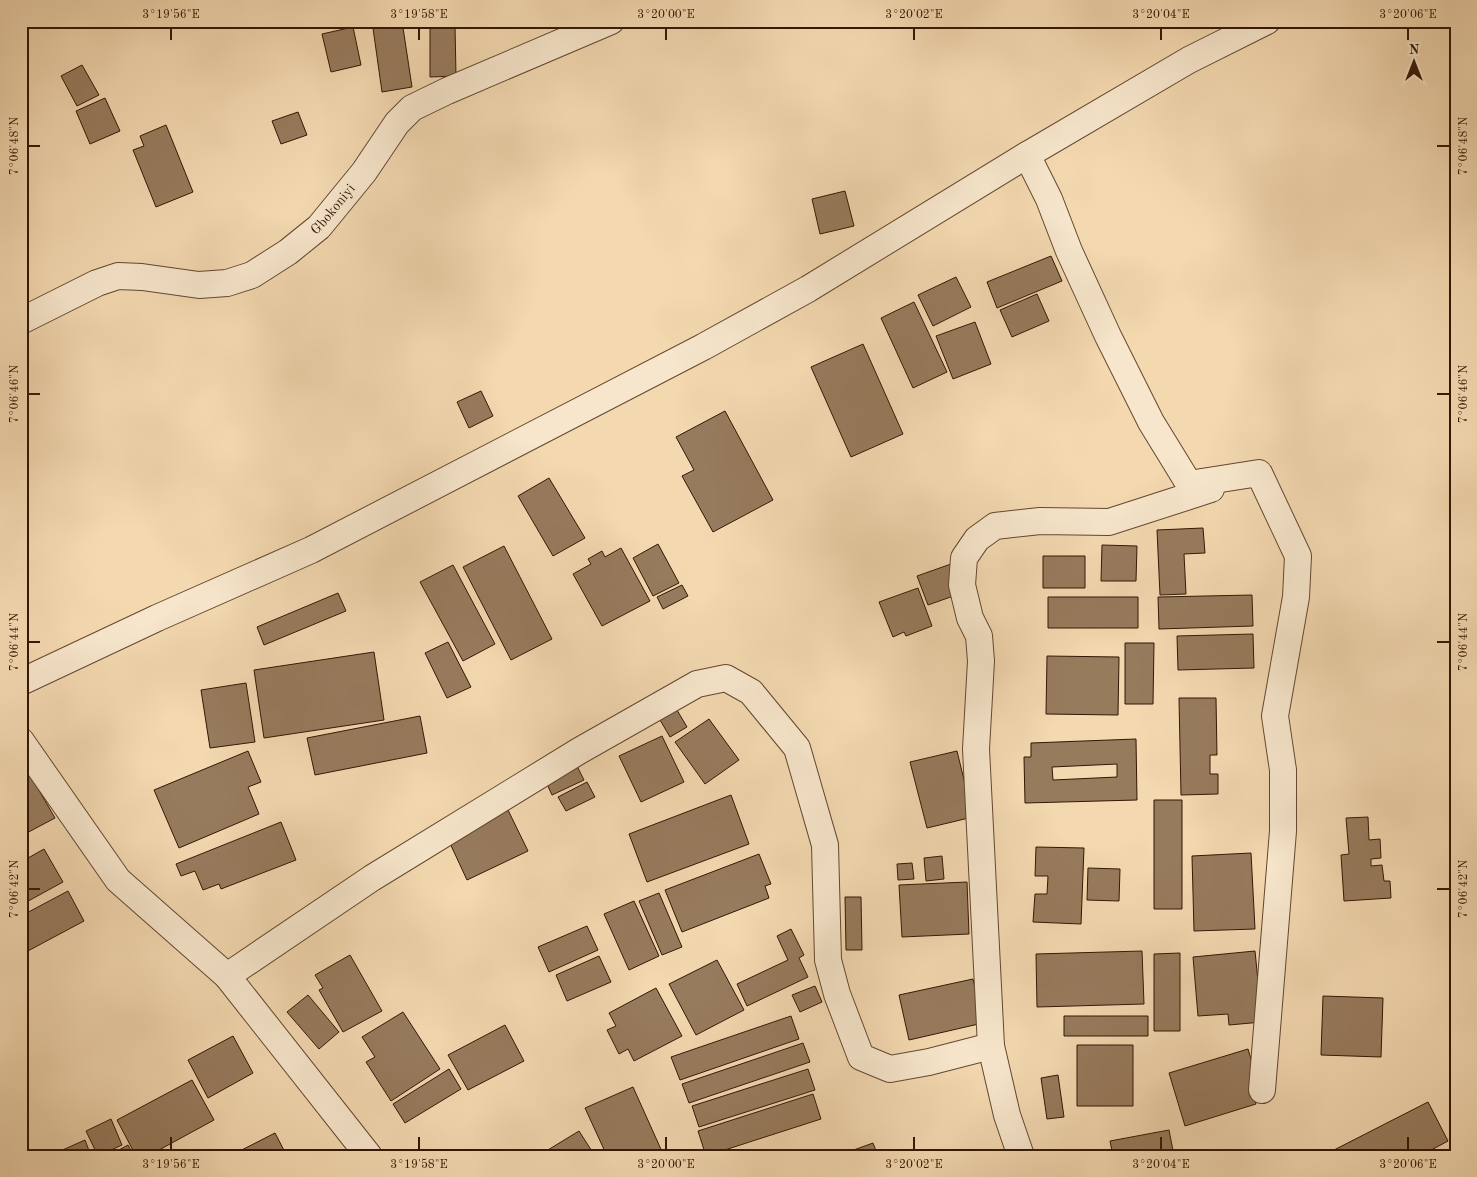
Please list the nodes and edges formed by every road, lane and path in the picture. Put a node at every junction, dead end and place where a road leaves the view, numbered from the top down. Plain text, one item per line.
1 (611, 21) edge
2 (1267, 21) edge
3 (1242, 27) edge
4 (1027, 155) junction
5 (21, 321) edge
6 (1260, 473) junction
7 (21, 682) edge
8 (21, 741) edge
9 (227, 976) junction
10 (991, 1046) junction
11 (1262, 1090) dead end
12 (369, 1156) edge
13 (1021, 1156) edge

1 - 5 street, Gbokoniyi
2 - 3 street
3 - 4 street
4 - 6 street
4 - 7 street
6 - 10 street
6 - 11 street
8 - 9 street
9 - 10 street
9 - 12 street
10 - 13 street

